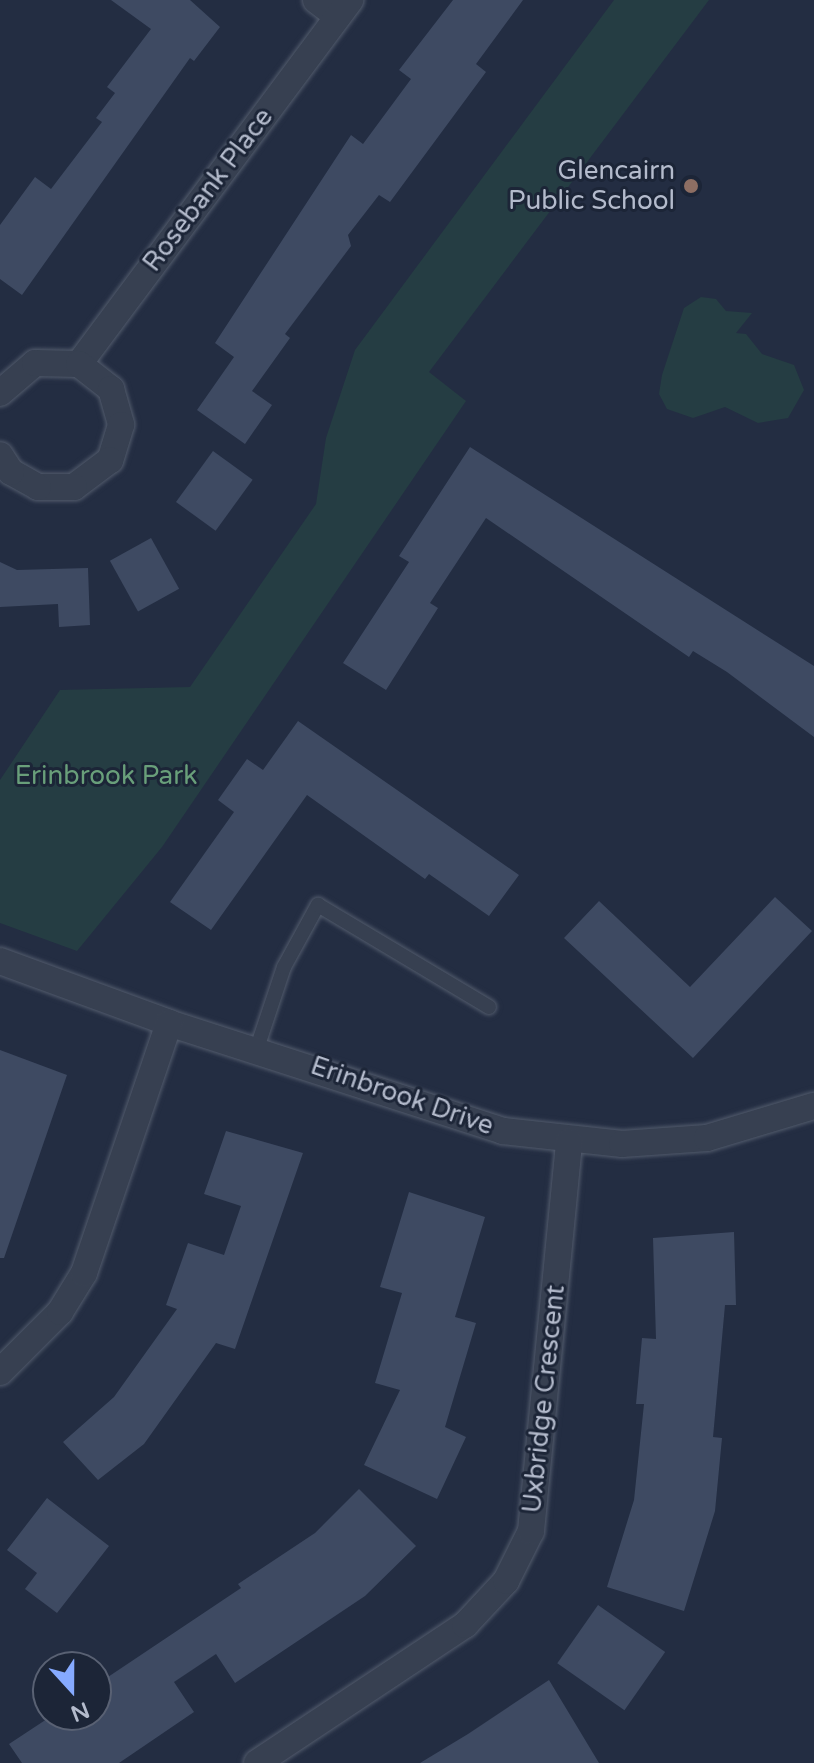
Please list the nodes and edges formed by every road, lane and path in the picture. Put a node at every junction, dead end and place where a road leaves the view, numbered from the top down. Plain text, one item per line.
1 (316, 0) edge
2 (343, 8) edge
3 (79, 364) junction
4 (0, 393) edge
5 (0, 455) edge
6 (0, 961) edge
7 (489, 1007) dead end
8 (169, 1023) junction
9 (257, 1048) junction
10 (814, 1106) edge
11 (569, 1142) junction
12 (0, 1372) edge
13 (257, 1763) edge

1 - 2 street
2 - 3 street, Rosebank Place
3 - 4 street
3 - 5 street
6 - 8 street, Erinbrook Drive
7 - 9 lane
8 - 9 street, Erinbrook Drive
8 - 12 street
9 - 11 street, Erinbrook Drive
10 - 11 street, Erinbrook Drive
11 - 13 street, Uxbridge Crescent

